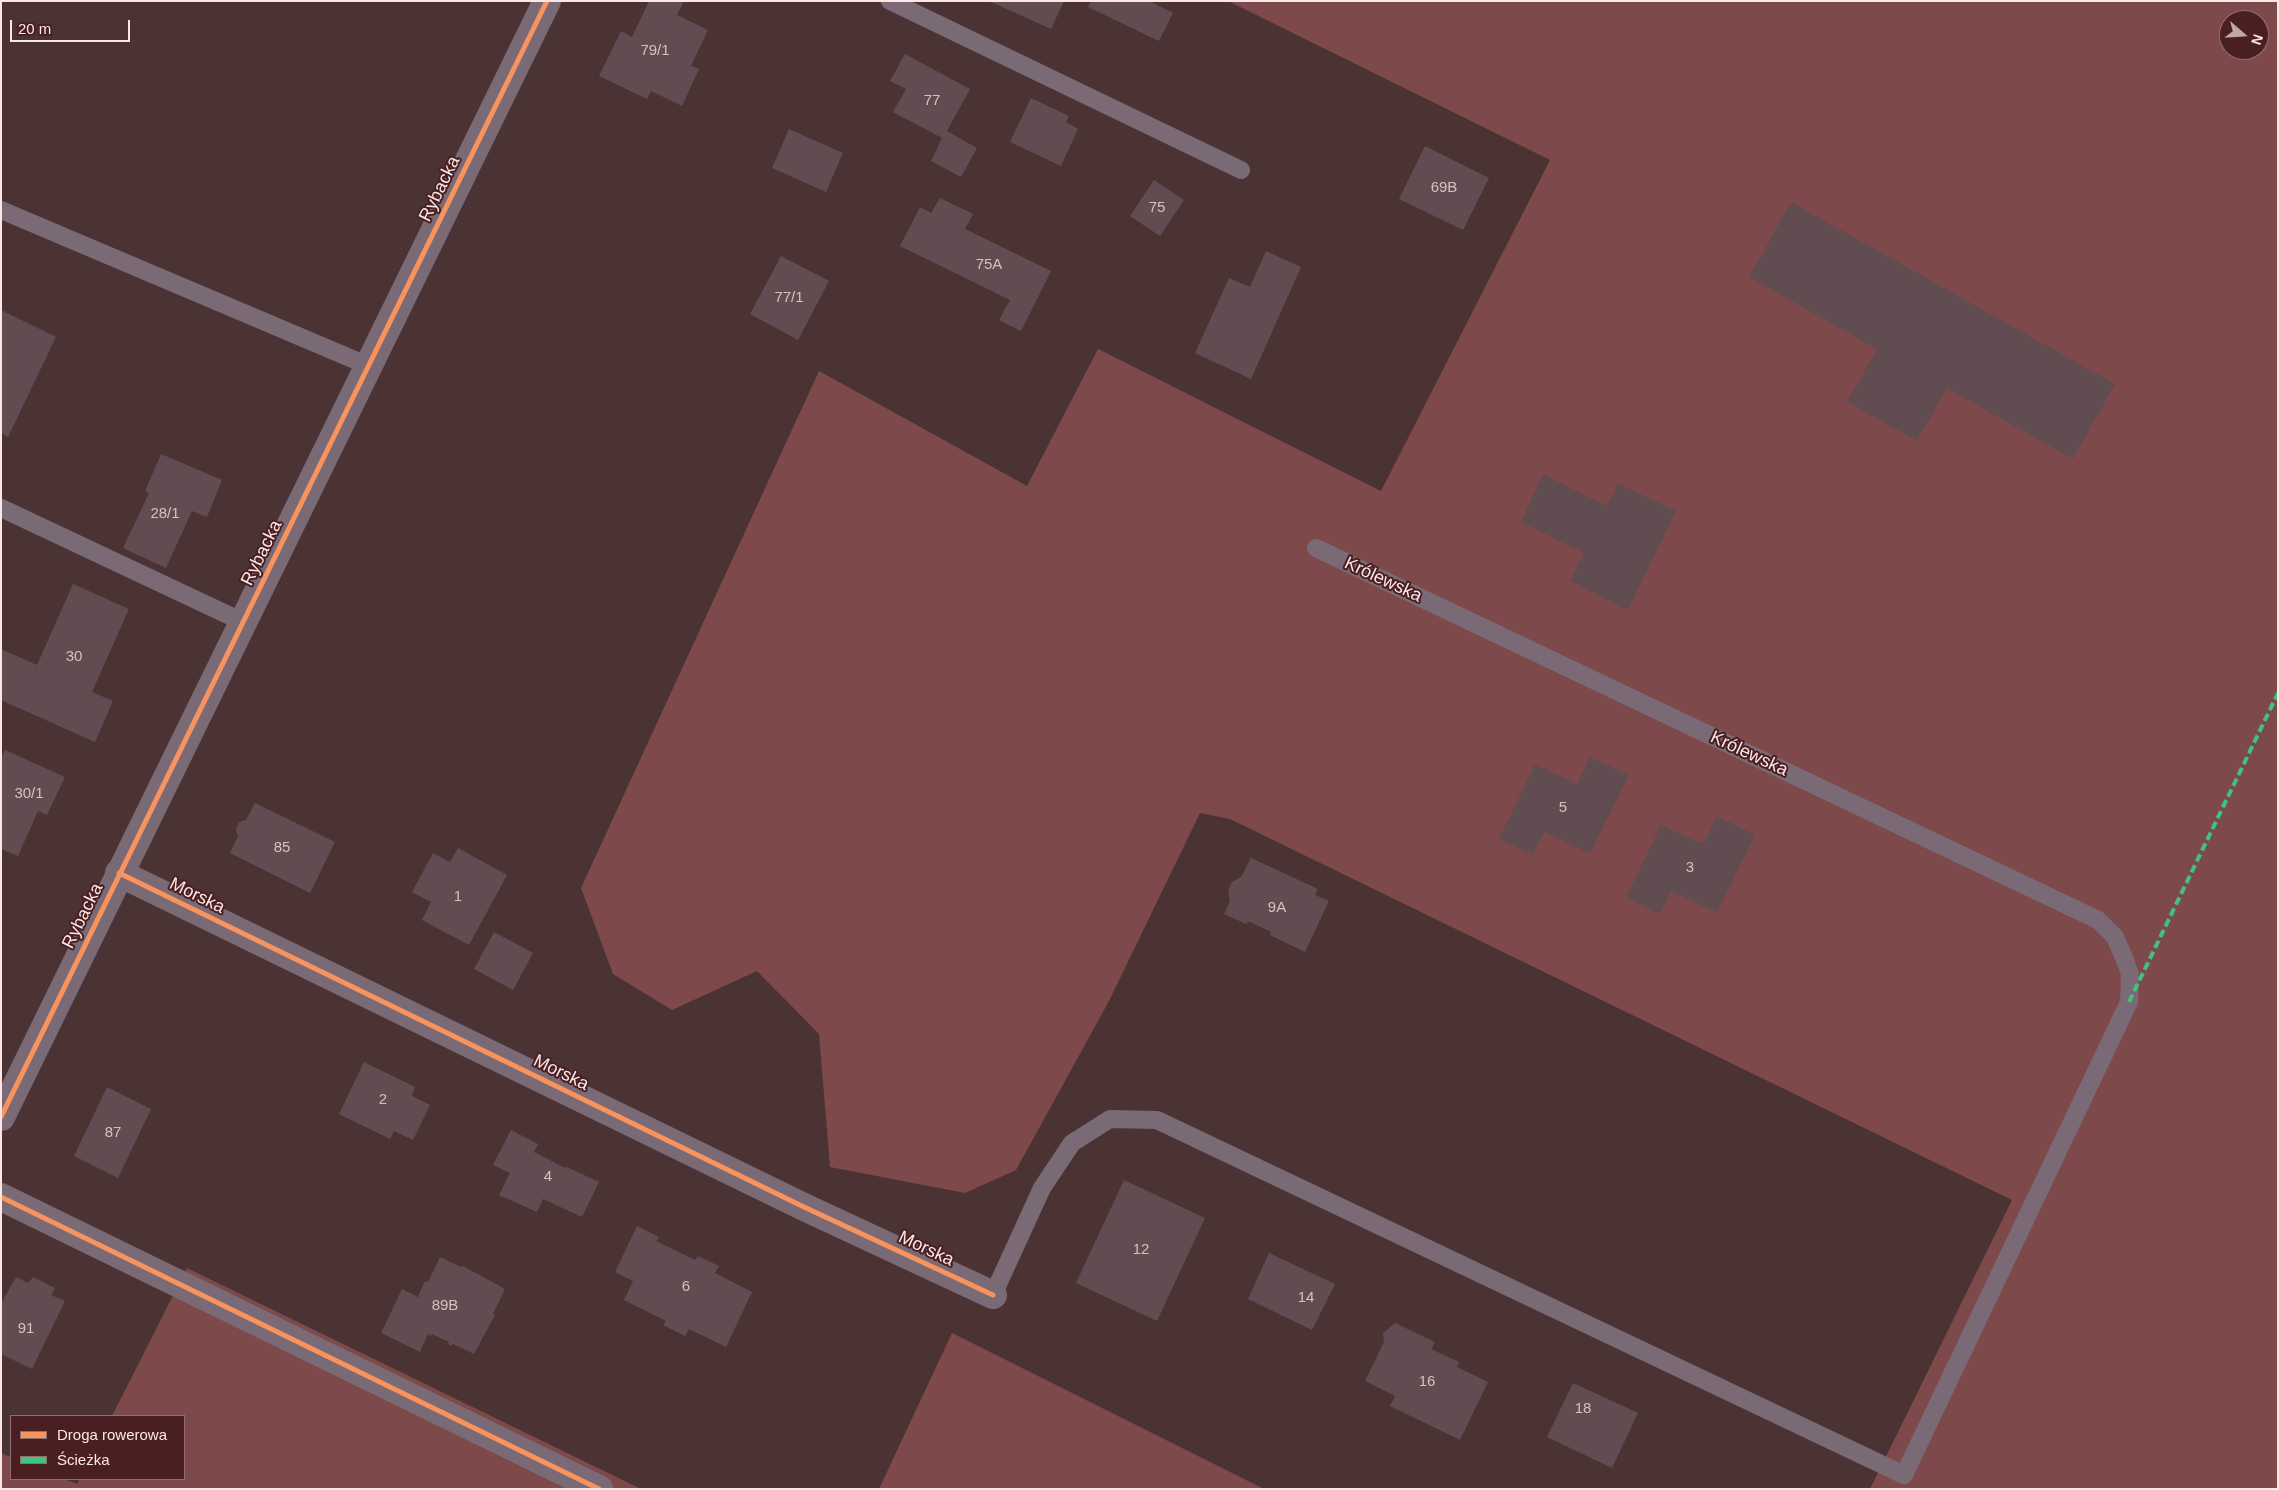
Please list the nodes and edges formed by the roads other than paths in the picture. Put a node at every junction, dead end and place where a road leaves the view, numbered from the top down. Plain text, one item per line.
1 (547, 1) edge
2 (890, 1) edge
3 (1241, 170) dead end
4 (1, 210) edge
5 (369, 366) junction
6 (1, 508) edge
7 (1316, 548) dead end
8 (243, 622) junction
9 (119, 873) junction
10 (1, 1117) edge
11 (1, 1197) edge
12 (992, 1295) joint
13 (599, 1489) edge

1 - 5 street, Rybacka
2 - 3 lane
4 - 5 lane
5 - 8 street, Rybacka
6 - 8 lane
7 - 12 lane, Królewska
8 - 9 street, Rybacka
9 - 10 street, Rybacka
9 - 12 street, Morska
11 - 13 street

